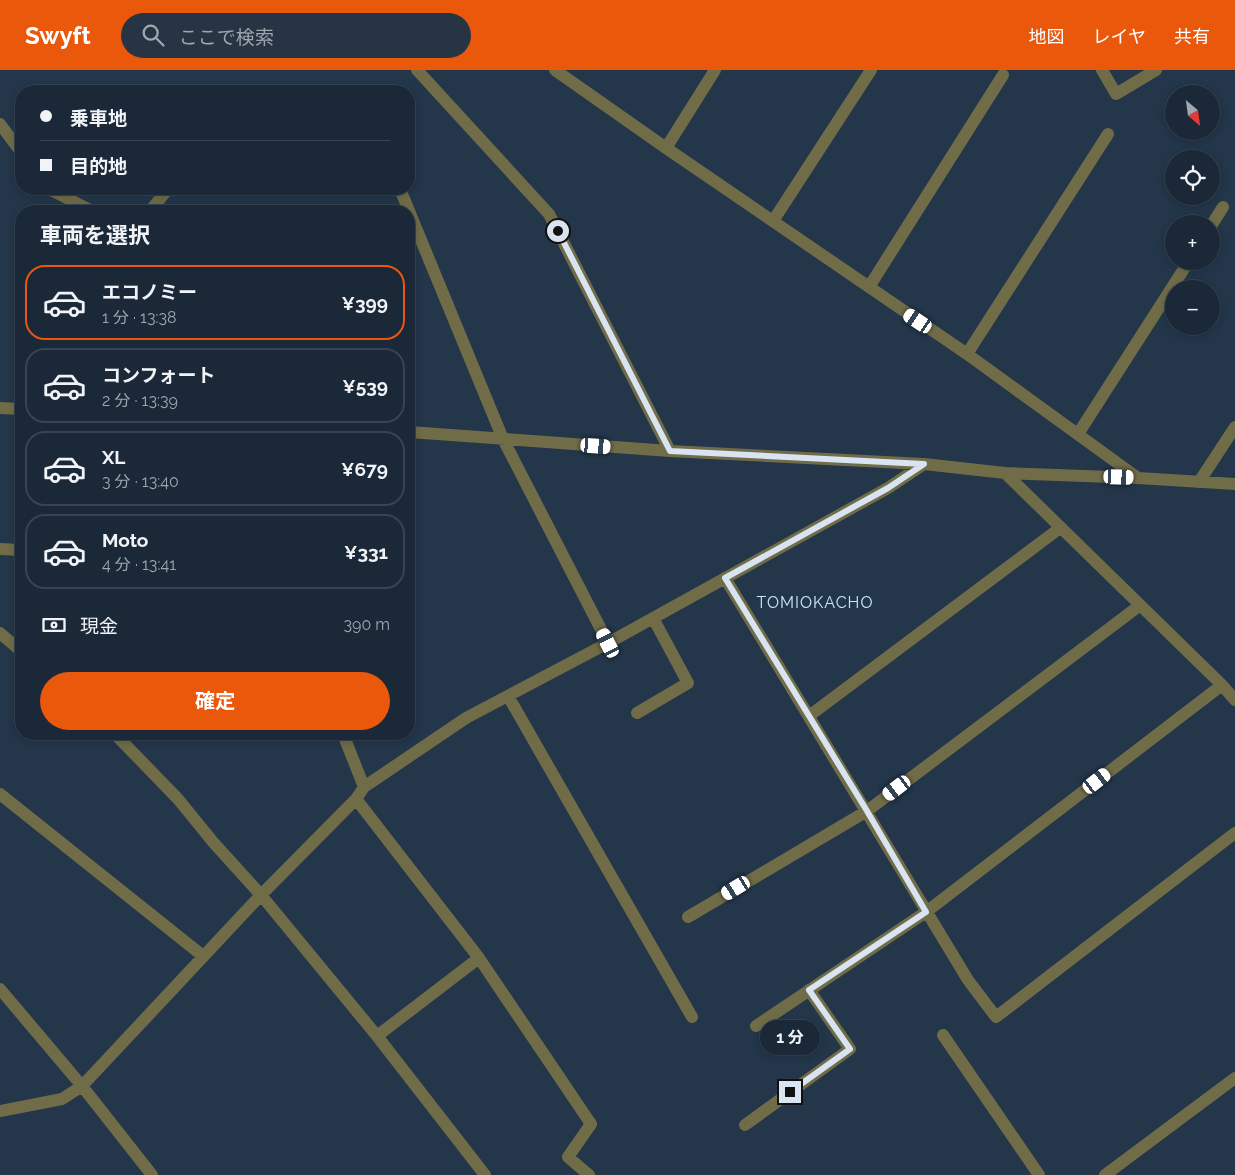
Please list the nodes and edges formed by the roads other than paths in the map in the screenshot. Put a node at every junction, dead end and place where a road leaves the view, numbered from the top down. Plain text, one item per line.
1 (417, 70) edge
2 (555, 70) edge
3 (715, 70) edge
4 (871, 70) edge
5 (1102, 70) edge
6 (1156, 70) edge
7 (1004, 75) dead end
8 (0, 124) edge
9 (1108, 134) dead end
10 (15, 144) edge
11 (666, 148) junction
12 (61, 195) edge
13 (163, 195) edge
14 (81, 205) edge
15 (155, 205) edge
16 (1223, 207) dead end
17 (1218, 215) edge
18 (773, 221) junction
19 (415, 225) edge
20 (1183, 270) edge
21 (869, 287) junction
22 (967, 354) junction
23 (0, 408) edge
24 (15, 409) edge
25 (1235, 428) edge
26 (415, 432) edge
27 (1078, 434) junction
28 (503, 439) junction
29 (670, 451) junction
30 (924, 464) junction
31 (1004, 473) junction
32 (1138, 478) junction
33 (1199, 482) junction
34 (1235, 484) edge
35 (1060, 528) junction
36 (0, 549) edge
37 (15, 550) edge
38 (725, 578) junction
39 (1139, 606) junction
40 (653, 618) junction
41 (0, 633) edge
42 (608, 643) junction
43 (15, 646) edge
44 (1222, 685) junction
45 (508, 696) junction
46 (1235, 700) edge
47 (637, 713) dead end
48 (809, 716) junction
49 (121, 740) edge
50 (345, 740) edge
51 (364, 787) junction
52 (0, 794) edge
53 (356, 799) junction
54 (867, 811) junction
55 (1235, 833) edge
56 (261, 895) junction
57 (926, 912) junction
58 (688, 917) dead end
59 (203, 956) junction
60 (479, 958) junction
61 (0, 989) edge
62 (809, 990) junction
63 (692, 1017) dead end
64 (756, 1026) dead end
65 (943, 1035) dead end
66 (377, 1036) junction
67 (1235, 1078) edge
68 (82, 1086) junction
69 (0, 1111) edge
70 (745, 1125) dead end
71 (152, 1175) edge
72 (485, 1175) edge
73 (589, 1175) edge
74 (1039, 1175) edge
75 (1105, 1175) edge

1 - 29 street
2 - 11 street
3 - 11 street
4 - 18 street
5 - 6 street
7 - 21 street
8 - 10 street
9 - 22 street
11 - 18 street
12 - 14 street
13 - 15 street
16 - 17 street
18 - 21 street
19 - 28 street
20 - 27 street
21 - 22 street
22 - 27 street
23 - 24 street
25 - 33 street
26 - 28 street
27 - 32 street
28 - 29 street
28 - 42 street
29 - 30 street
30 - 31 street
30 - 38 street
31 - 32 street
31 - 35 street
32 - 33 street
33 - 34 street
35 - 39 street
35 - 48 street
36 - 37 street
38 - 40 street
38 - 48 street
39 - 44 street
39 - 54 street
40 - 42 street
40 - 47 street
41 - 43 street
42 - 45 street
44 - 46 street
44 - 57 street
45 - 51 street
45 - 63 street
48 - 54 street
49 - 56 street
50 - 51 street
51 - 53 street
52 - 59 street
53 - 56 street
53 - 60 street
54 - 57 street
54 - 58 street
55 - 57 street
56 - 59 street
56 - 66 street
57 - 62 street
59 - 68 street
60 - 66 street
60 - 73 street
61 - 68 street
62 - 64 street
62 - 70 street
65 - 74 street
66 - 72 street
67 - 75 street
68 - 69 street
68 - 71 street

